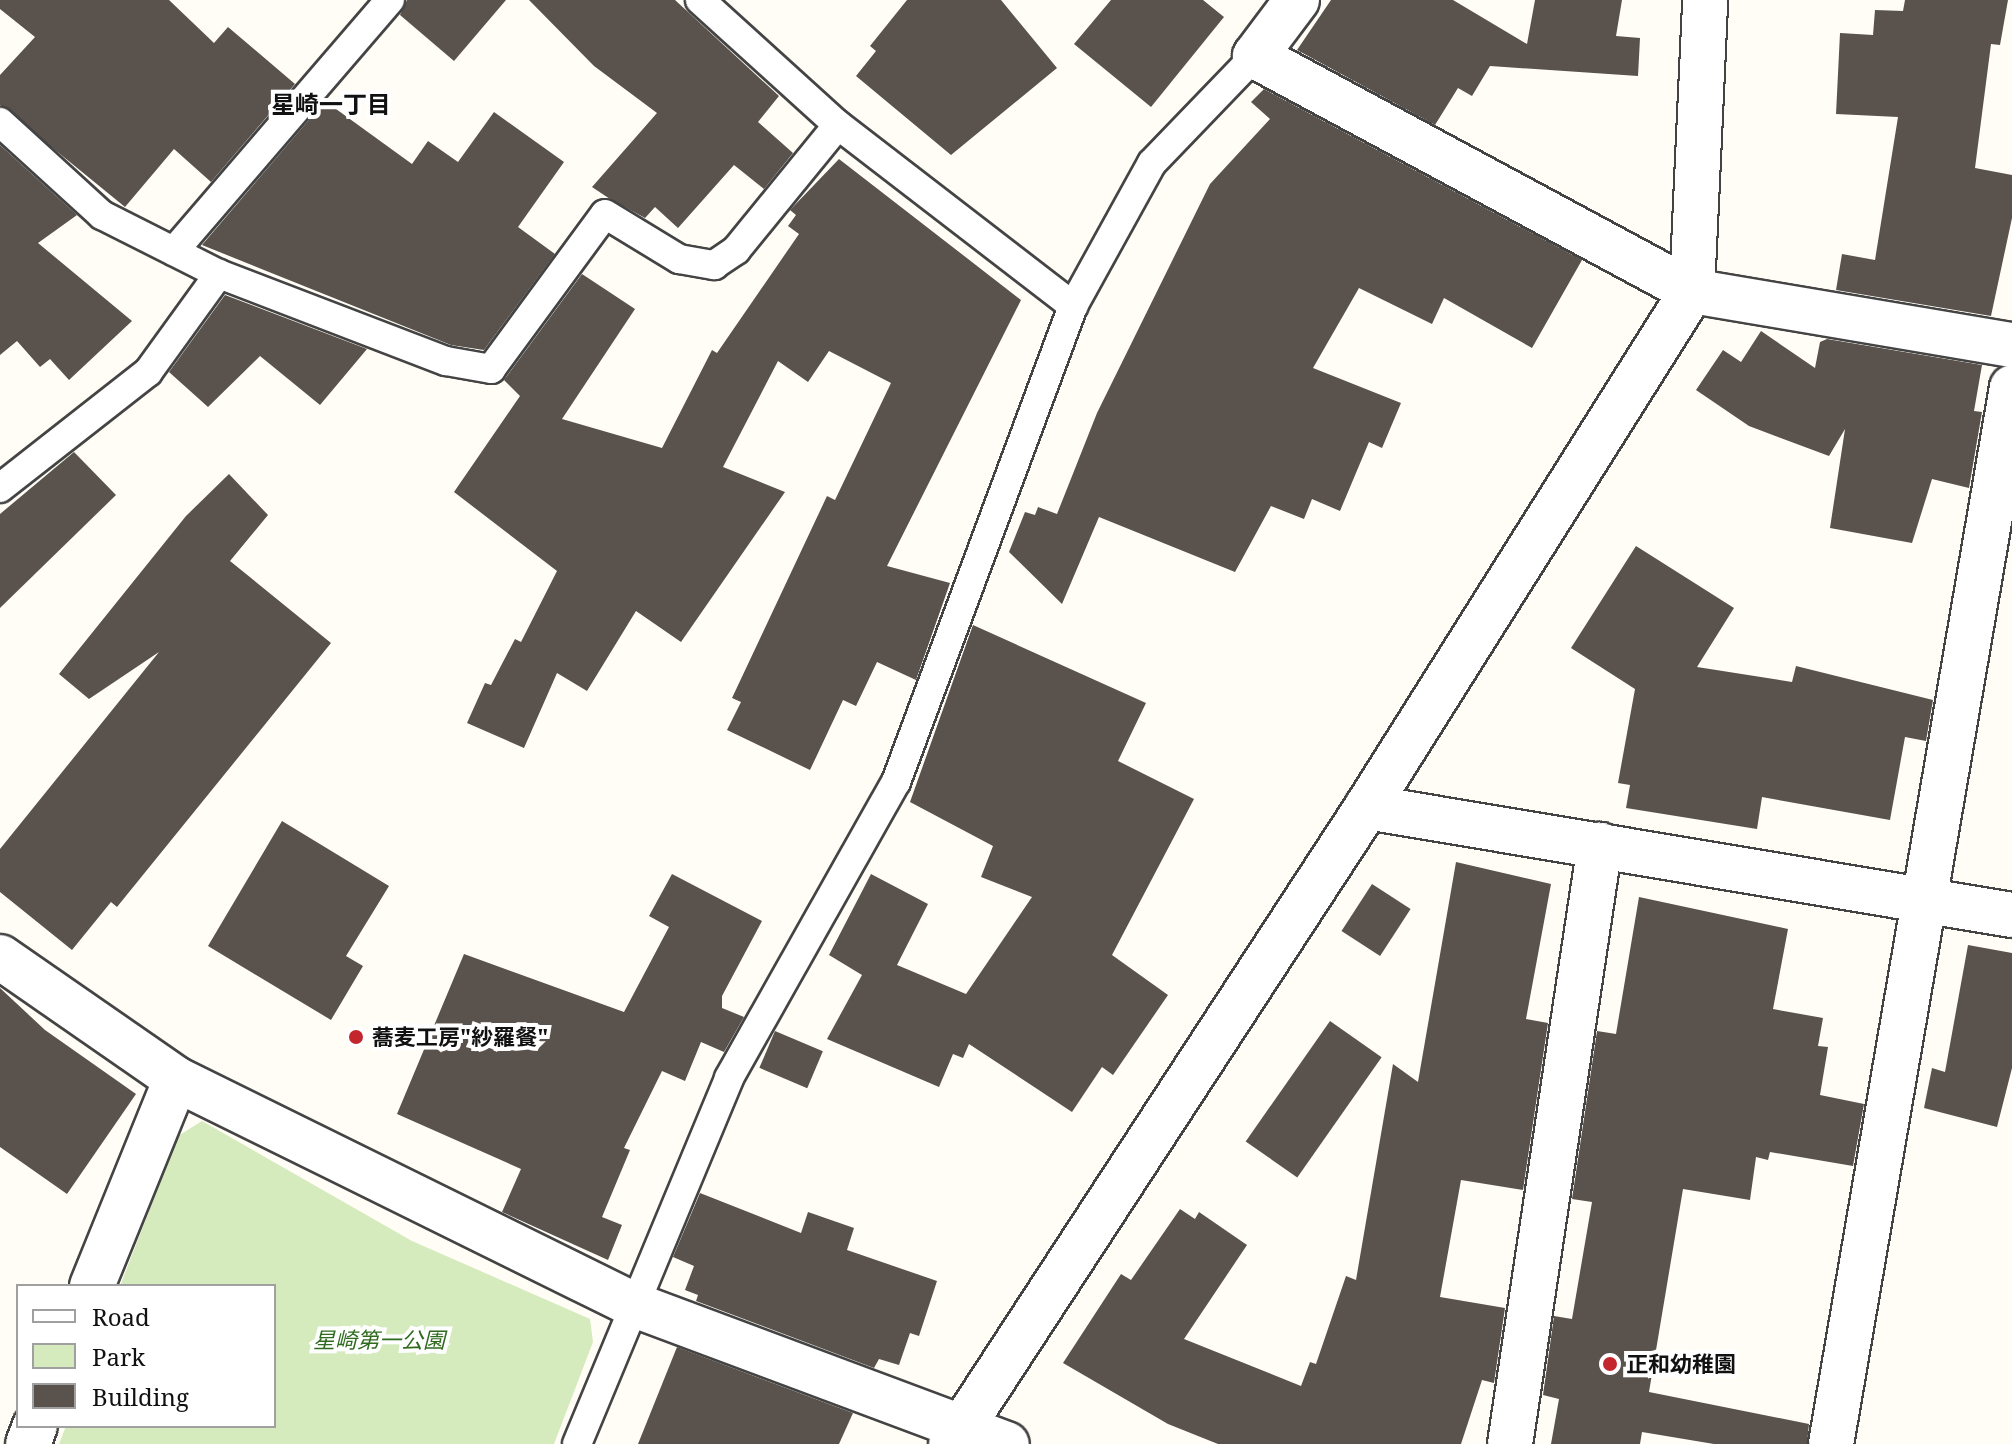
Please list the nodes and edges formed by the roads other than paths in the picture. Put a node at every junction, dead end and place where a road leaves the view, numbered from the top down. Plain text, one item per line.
1 (390, 0) edge
2 (700, 0) edge
3 (1297, 0) edge
4 (1705, 0) edge
5 (1255, 56) junction
6 (0, 122) edge
7 (838, 125) junction
8 (174, 251) junction
9 (219, 274) junction
10 (1692, 291) junction
11 (1073, 306) junction
12 (2012, 345) edge
13 (2012, 387) edge
14 (0, 488) edge
15 (1367, 807) junction
16 (1600, 845) junction
17 (1924, 900) junction
18 (2012, 915) edge
19 (0, 957) edge
20 (176, 1079) junction
21 (93, 1284) edge
22 (632, 1304) junction
23 (954, 1436) edge
24 (577, 1444) edge
25 (1007, 1444) edge
26 (1510, 1444) edge
27 (1831, 1444) edge

1 - 8 lane
2 - 7 lane
3 - 5 street
4 - 10 street
5 - 10 street
5 - 11 lane
6 - 8 lane
7 - 9 lane
7 - 11 lane
8 - 9 lane
9 - 14 lane
10 - 12 street
10 - 15 street
11 - 22 lane
13 - 17 street
15 - 16 street
15 - 23 street
16 - 17 street
16 - 26 street
17 - 18 street
17 - 27 street
19 - 20 street
20 - 21 street
20 - 22 street
22 - 23 street
22 - 24 lane
23 - 25 street

